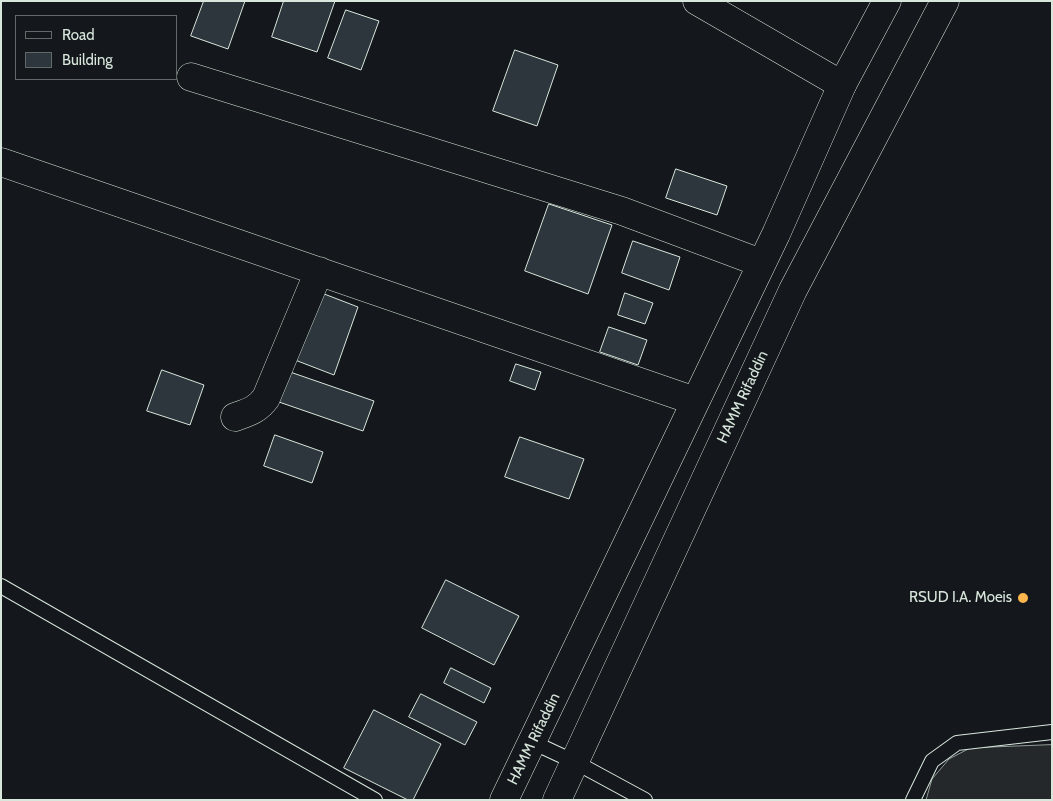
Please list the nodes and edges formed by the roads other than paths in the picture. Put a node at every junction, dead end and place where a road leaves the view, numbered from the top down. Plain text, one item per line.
1 (697, 1) edge
2 (887, 1) edge
3 (944, 1) edge
4 (191, 77) dead end
5 (842, 85) junction
6 (1, 162) edge
7 (762, 263) junction
8 (319, 271) junction
9 (695, 401) junction
10 (235, 417) dead end
11 (1, 586) edge
12 (1052, 732) edge
13 (532, 742) junction
14 (575, 762) junction
15 (509, 796) edge
16 (375, 800) edge
17 (556, 800) edge
18 (646, 800) edge
19 (913, 800) edge

1 - 5 main road
2 - 5 main road, HAMM Rifaddin
3 - 14 main road, HAMM Rifaddin
4 - 7 main road
5 - 7 main road, HAMM Rifaddin
6 - 8 main road
7 - 9 main road, HAMM Rifaddin
8 - 9 main road
8 - 10 main road
9 - 13 main road, HAMM Rifaddin
11 - 16 lane
12 - 19 lane
13 - 14 lane
13 - 15 main road, HAMM Rifaddin
14 - 17 main road, HAMM Rifaddin
14 - 18 lane

